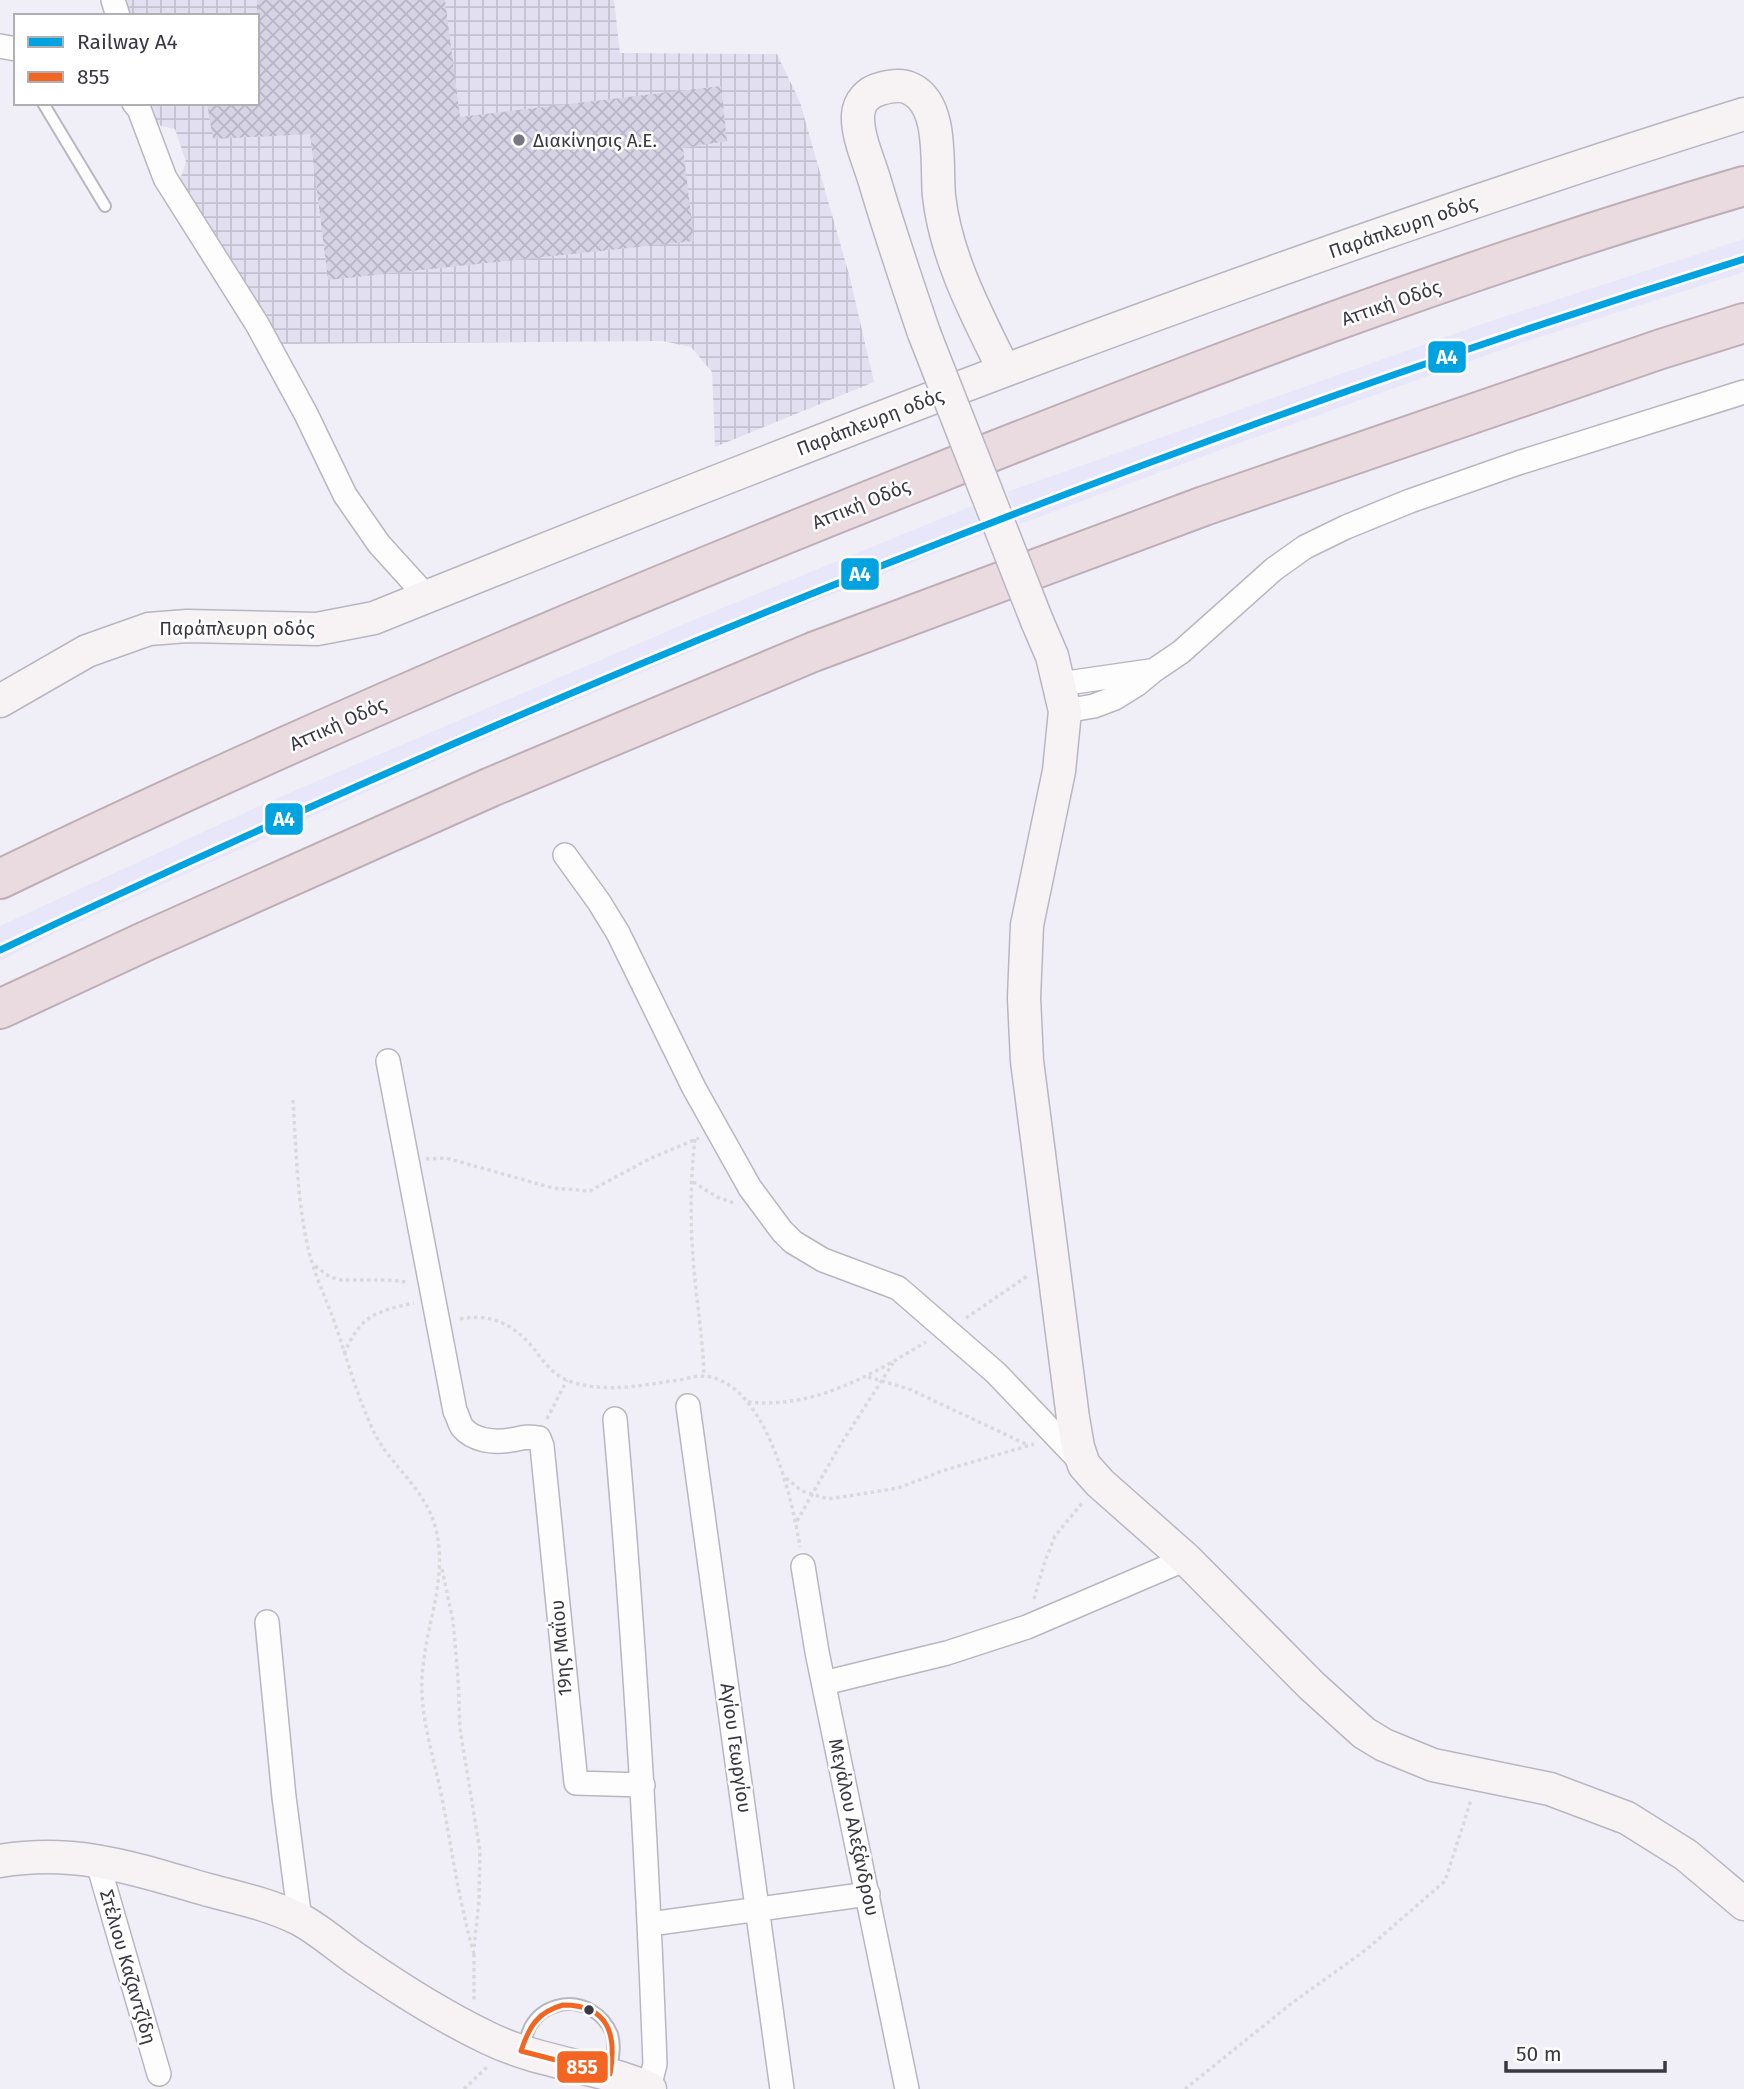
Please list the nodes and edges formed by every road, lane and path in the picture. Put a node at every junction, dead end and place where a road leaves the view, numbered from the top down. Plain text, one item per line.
1 (44, 105) edge
2 (136, 105) edge
3 (1744, 114) edge
4 (1744, 186) edge
5 (105, 206) dead end
6 (1744, 323) edge
7 (1004, 370) junction
8 (1744, 392) edge
9 (426, 597) junction
10 (1063, 697) junction
11 (0, 701) edge
12 (565, 855) dead end
13 (0, 879) edge
14 (0, 1009) edge
15 (388, 1060) dead end
16 (293, 1100) dead end
17 (718, 1130) junction
18 (695, 1139) junction
19 (409, 1161) junction
20 (693, 1182) junction
21 (767, 1213) junction
22 (1053, 1258) junction
23 (314, 1265) junction
24 (434, 1304) junction
25 (948, 1330) junction
26 (344, 1354) junction
27 (894, 1361) junction
28 (704, 1376) junction
29 (866, 1377) junction
30 (567, 1380) junction
31 (881, 1380) junction
32 (748, 1402) junction
33 (688, 1406) dead end
34 (615, 1419) dead end
35 (1056, 1437) junction
36 (540, 1442) junction
37 (1029, 1445) junction
38 (1084, 1465) junction
39 (783, 1476) junction
40 (812, 1494) junction
41 (796, 1523) junction
42 (1186, 1559) junction
43 (440, 1560) junction
44 (803, 1566) joint
45 (267, 1622) dead end
46 (1027, 1627) junction
47 (824, 1682) junction
48 (1482, 1775) junction
49 (643, 1785) junction
50 (97, 1860) junction
51 (0, 1861) edge
52 (868, 1894) junction
53 (1744, 1904) edge
54 (758, 1909) junction
55 (300, 1920) junction
56 (650, 1924) junction
57 (474, 1954) junction
58 (472, 2030) junction
59 (513, 2048) junction
60 (159, 2074) dead end
61 (610, 2074) junction
62 (650, 2088) edge
63 (464, 2089) edge
64 (782, 2089) edge
65 (907, 2089) edge
66 (1185, 2089) edge

1 - 5 lane
2 - 9 street
3 - 7 street, Παράπλευρη οδός
4 - 13 highway, Αττική Οδός
6 - 14 highway
7 - 9 street, Παράπλευρη οδός
7 - 10 street, bridge
8 - 10 street
9 - 11 street, Παράπλευρη οδός
10 - 22 street
12 - 17 street
15 - 19 street
16 - 23 path
17 - 18 path
17 - 21 street
18 - 19 path
18 - 20 path
19 - 24 street
20 - 21 path
20 - 28 path
21 - 25 street
22 - 25 path
22 - 38 street
23 - 24 path
23 - 26 path
24 - 26 path
24 - 30 path
24 - 36 street
25 - 27 path
25 - 35 street
26 - 43 path
27 - 29 path
27 - 31 path
28 - 30 path
28 - 32 path
29 - 31 path
29 - 32 path
30 - 36 path
31 - 37 path
31 - 40 path
32 - 39 path
33 - 54 street, Αγίου Γεωργίου
34 - 49 street
35 - 37 path
35 - 38 street
36 - 49 street, 19ης Μαΐου
37 - 40 path
38 - 42 street
38 - 46 path
39 - 40 path
39 - 41 path
40 - 41 path
41 - 44 path
42 - 46 street
42 - 48 street
43 - 57 path
43 - 57 path
44 - 47 street, Μεγάλου Αλεξάνδρου
45 - 55 street
46 - 47 street
47 - 52 street, Μεγάλου Αλεξάνδρου
48 - 53 street
48 - 66 path
49 - 56 street
50 - 51 street
50 - 55 street
50 - 60 street, Στέλιου Καζαντζίδη
52 - 54 street
52 - 65 street, Μεγάλου Αλεξάνδρου
54 - 56 street
54 - 64 street, Αγίου Γεωργίου
55 - 58 street
56 - 62 street
57 - 58 path
58 - 59 street
59 - 61 street
59 - 61 lane
59 - 63 path
61 - 62 street

